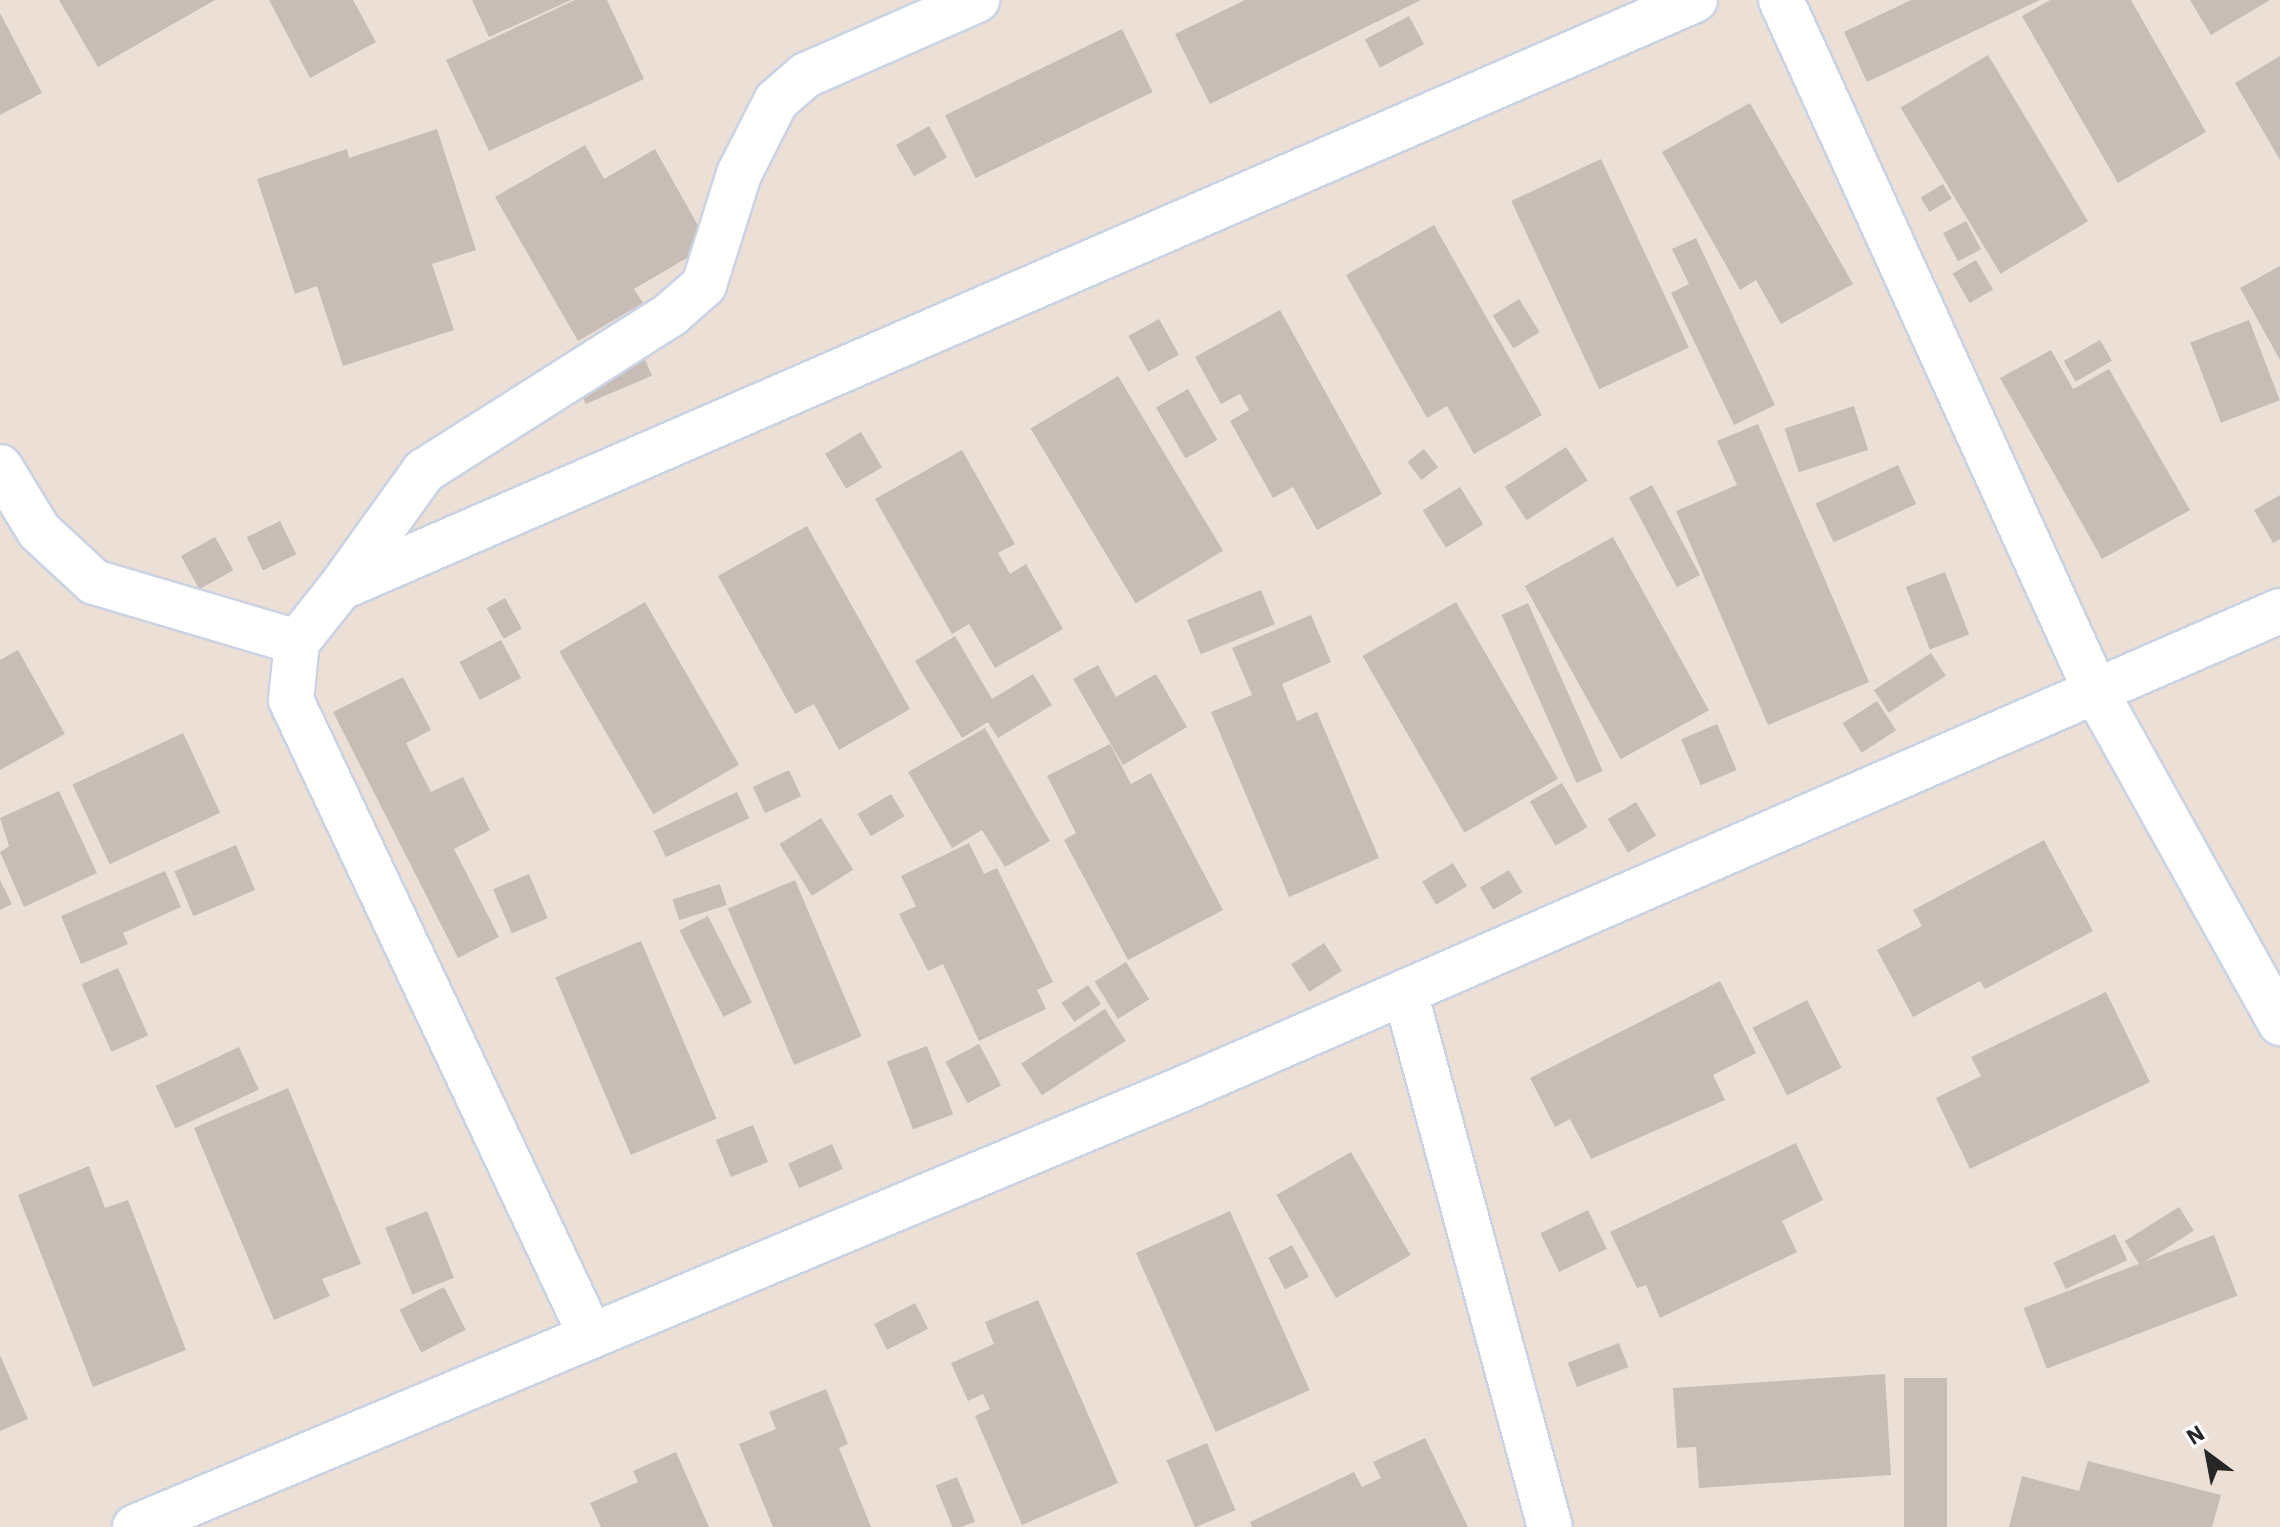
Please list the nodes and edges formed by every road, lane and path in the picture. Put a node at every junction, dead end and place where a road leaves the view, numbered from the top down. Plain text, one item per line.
1 (977, 0) edge
2 (1695, 0) edge
3 (1781, 0) edge
4 (0, 467) edge
5 (340, 588) junction
6 (2280, 611) edge
7 (297, 642) junction
8 (2096, 692) junction
9 (1405, 992) junction
10 (2280, 1023) edge
11 (590, 1334) junction
12 (135, 1527) edge
13 (1550, 1527) edge

1 - 5 street
2 - 5 street
3 - 8 street
4 - 7 street
5 - 7 street
6 - 8 street
7 - 11 street
8 - 9 street
8 - 10 street
9 - 11 street
9 - 13 street
11 - 12 street

